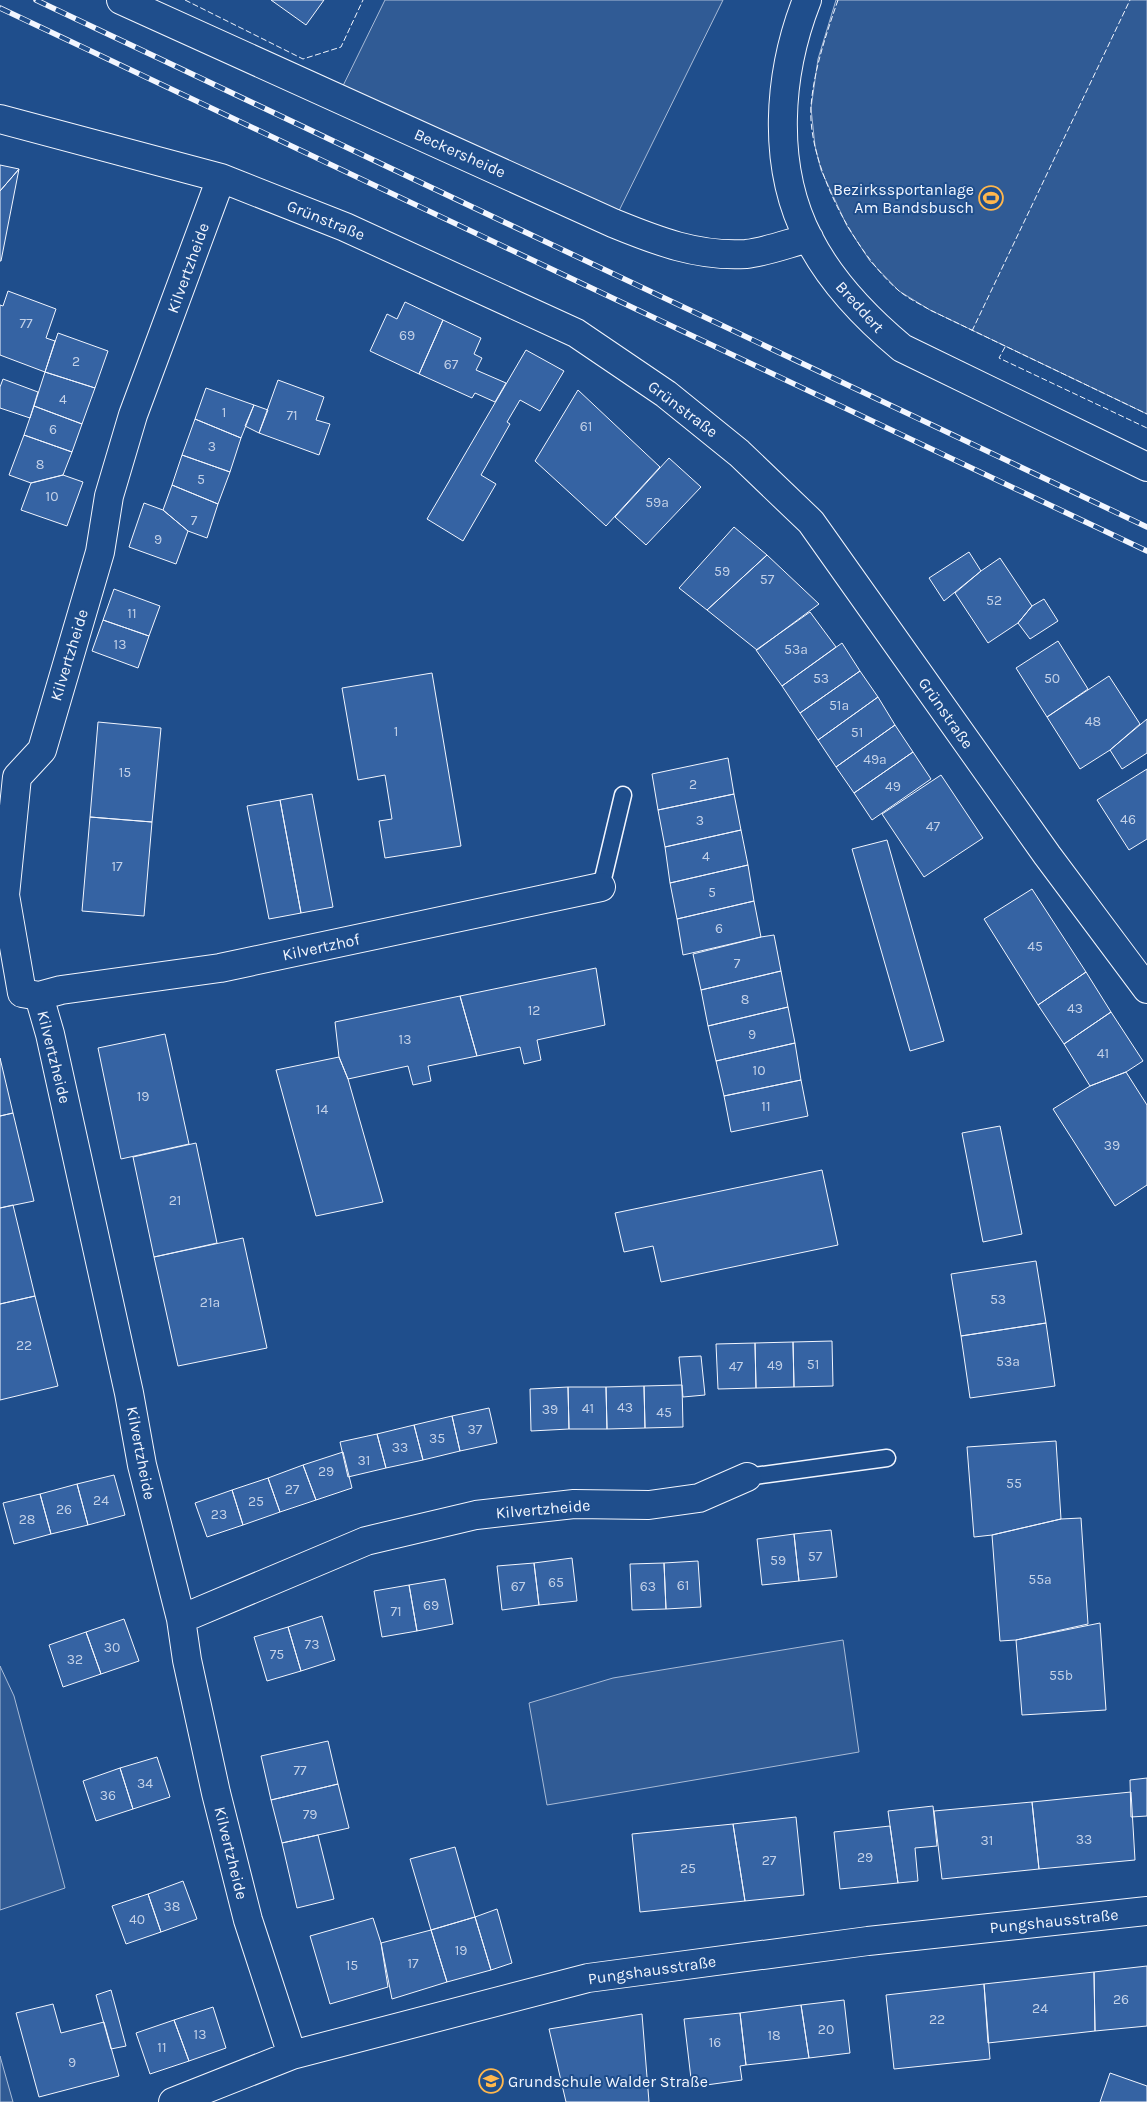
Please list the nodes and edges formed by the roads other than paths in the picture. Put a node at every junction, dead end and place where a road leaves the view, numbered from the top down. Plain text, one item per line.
1 (121, 0) edge
2 (806, 0) edge
3 (0, 119) edge
4 (221, 178) junction
5 (809, 238) junction
6 (1147, 467) edge
7 (623, 795) dead end
8 (601, 887) joint
9 (1147, 989) edge
10 (39, 996) junction
11 (887, 1458) dead end
12 (747, 1477) joint
13 (181, 1619) junction
14 (1147, 1911) edge
15 (292, 2054) junction
16 (173, 2102) edge

1 - 5 street, Beckersheide
2 - 5 street, Breddert
3 - 4 street, Grünstraße
4 - 9 street, Grünstraße
4 - 10 street, Kilvertzheide
5 - 6 street, Breddert
7 - 8 lane
8 - 10 street, Kilvertzhof
10 - 13 street, Kilvertzheide
11 - 12 lane, Kilvertzheide
12 - 13 street, Kilvertzheide
13 - 15 street, Kilvertzheide
14 - 15 street, Pungshausstraße
15 - 16 street, Pungshausstraße

